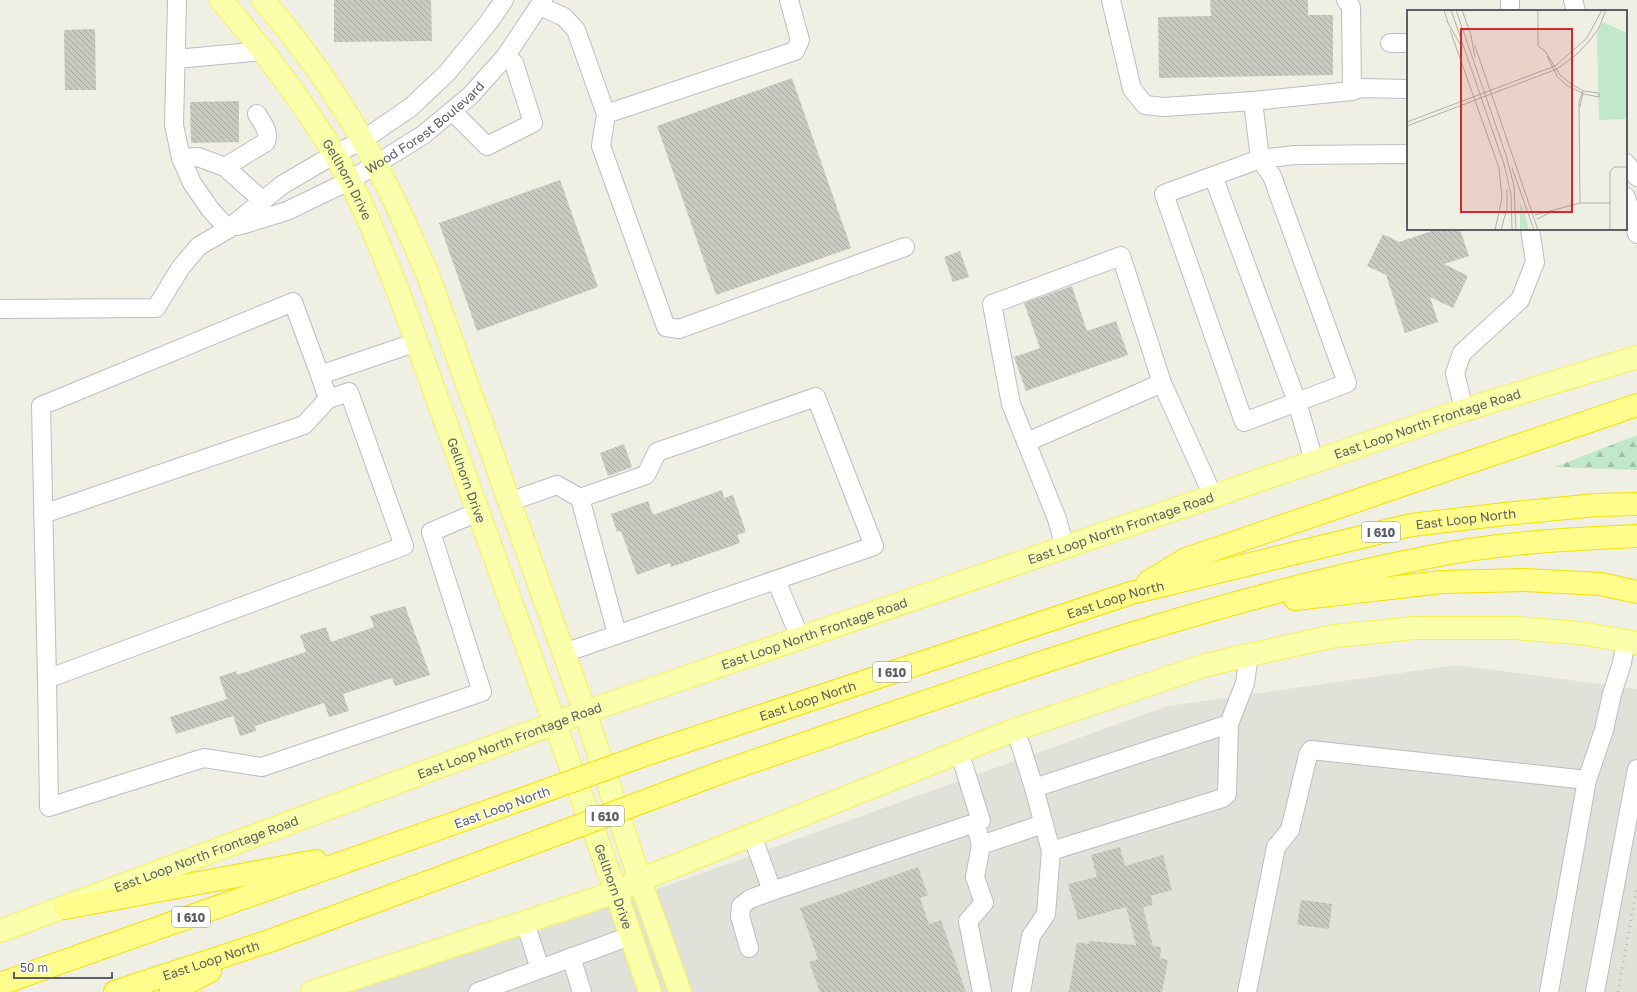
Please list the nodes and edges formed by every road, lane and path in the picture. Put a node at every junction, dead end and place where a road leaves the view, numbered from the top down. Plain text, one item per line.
1 (177, 0) edge
2 (221, 0) edge
3 (264, 0) edge
4 (504, 0) edge
5 (789, 0) edge
6 (1111, 0) edge
7 (1346, 0) edge
8 (1573, 0) edge
9 (542, 3) edge
10 (1576, 10) edge
11 (263, 51) junction
12 (505, 57) junction
13 (176, 58) junction
14 (1407, 89) edge
15 (1352, 92) junction
16 (1253, 101) junction
17 (452, 111) junction
18 (256, 114) dead end
19 (606, 114) junction
20 (363, 140) junction
21 (335, 154) junction
22 (1407, 154) edge
23 (181, 158) junction
24 (1260, 159) junction
25 (376, 164) junction
26 (1627, 164) edge
27 (225, 167) junction
28 (1213, 176) junction
29 (1637, 177) edge
30 (349, 181) junction
31 (1627, 200) edge
32 (263, 201) junction
33 (228, 229) junction
34 (1530, 230) edge
35 (1637, 234) edge
36 (905, 247) dead end
37 (0, 309) edge
38 (448, 332) junction
39 (417, 342) junction
40 (1637, 347) edge
41 (1637, 357) edge
42 (1587, 372) junction
43 (320, 375) junction
44 (1162, 383) junction
45 (328, 399) junction
46 (1297, 402) junction
47 (1637, 405) edge
48 (1464, 410) junction
49 (1027, 442) junction
50 (1314, 462) junction
51 (1213, 496) junction
52 (580, 498) junction
53 (509, 502) junction
54 (1637, 504) edge
55 (478, 512) junction
56 (43, 514) junction
57 (1637, 536) edge
58 (1065, 547) junction
59 (776, 580) junction
60 (1637, 592) edge
61 (1131, 593) junction
62 (1212, 609) junction
63 (617, 634) junction
64 (800, 638) junction
65 (1631, 642) edge
66 (564, 653) junction
67 (1249, 655) junction
68 (47, 679) junction
69 (585, 712) junction
70 (554, 723) junction
71 (1229, 724) junction
72 (1014, 730) junction
73 (959, 751) junction
74 (1637, 769) edge
75 (1587, 780) junction
76 (1034, 788) junction
77 (974, 823) junction
78 (1043, 824) junction
79 (752, 835) junction
80 (981, 845) junction
81 (382, 850) junction
82 (1051, 851) junction
83 (640, 880) junction
84 (772, 891) junction
85 (616, 892) junction
86 (64, 908) junction
87 (525, 922) junction
88 (0, 931) edge
89 (630, 936) junction
90 (272, 940) junction
91 (749, 948) dead end
92 (571, 957) junction
93 (540, 969) junction
94 (0, 984) edge
95 (115, 992) edge
96 (171, 992) edge
97 (312, 992) edge
98 (478, 992) edge
99 (582, 992) edge
100 (650, 992) edge
101 (680, 992) edge
102 (982, 992) edge
103 (1021, 992) edge
104 (1247, 992) edge
105 (1549, 992) edge
106 (1596, 992) edge

1 - 13 street
2 - 11 main road, Gellhorn Drive
3 - 20 main road
4 - 20 street, Wood Forest Boulevard
5 - 19 street
6 - 16 street
7 - 15 street
8 - 10 street
9 - 12 street, Wood Forest Boulevard
9 - 19 street
11 - 13 street
11 - 21 main road, Gellhorn Drive
12 - 17 street, Wood Forest Boulevard
12 - 17 street
13 - 23 street
14 - 15 street
15 - 16 street
16 - 24 street
17 - 25 street, Wood Forest Boulevard
18 - 27 street
19 - 36 street
20 - 21 street, Wood Forest Boulevard
20 - 25 main road
21 - 30 main road, Gellhorn Drive
21 - 32 street, Wood Forest Boulevard
22 - 24 street
23 - 27 street
23 - 33 street
24 - 28 street
24 - 46 street
25 - 30 street, Wood Forest Boulevard
25 - 38 main road
26 - 29 street
27 - 32 street
28 - 46 street
28 - 46 street
30 - 33 street, Wood Forest Boulevard
30 - 39 main road, Gellhorn Drive
31 - 35 street
32 - 33 street, Wood Forest Boulevard
33 - 37 street, Wood Forest Boulevard
34 - 48 street
38 - 39 main road
38 - 53 main road
39 - 43 street
39 - 55 main road, Gellhorn Drive
40 - 42 main road
41 - 42 main road, East Loop North Frontage Road
42 - 48 main road, East Loop North Frontage Road
43 - 45 street
43 - 56 street
44 - 49 street
44 - 49 street
44 - 51 street
45 - 56 street
45 - 68 street
46 - 50 street
47 - 61 highway
48 - 50 main road, East Loop North Frontage Road
49 - 58 street
50 - 51 main road, East Loop North Frontage Road
51 - 58 main road, East Loop North Frontage Road
52 - 53 street
52 - 59 street
52 - 63 street
53 - 55 main road
53 - 66 main road
54 - 61 highway, East Loop North / I 610
55 - 68 street
55 - 70 main road, Gellhorn Drive
56 - 68 street
57 - 62 highway, East Loop North / I 610
58 - 64 main road, East Loop North Frontage Road
59 - 63 street
59 - 64 street
60 - 62 highway
61 - 81 highway, East Loop North / I 610, bridge
62 - 90 highway, East Loop North / I 610, bridge
63 - 66 street
64 - 69 main road, East Loop North Frontage Road
65 - 67 main road
65 - 75 street
66 - 69 main road
67 - 71 street
67 - 72 main road
69 - 70 main road, East Loop North Frontage Road
69 - 83 main road
70 - 85 main road, Gellhorn Drive
70 - 86 main road, East Loop North Frontage Road
71 - 76 street
71 - 82 street
72 - 73 main road
72 - 76 street
73 - 77 street
73 - 79 main road
74 - 106 street
75 - 104 street
75 - 105 street
76 - 78 street
77 - 80 street
77 - 84 street
78 - 80 street
78 - 82 street
79 - 83 main road
79 - 84 street
80 - 102 street
81 - 86 highway
81 - 94 highway, East Loop North / I 610
82 - 103 street
83 - 85 main road
83 - 101 main road
84 - 91 street
85 - 87 main road
85 - 89 main road, Gellhorn Drive
86 - 88 main road, East Loop North Frontage Road
87 - 93 street
87 - 97 main road
89 - 92 street
89 - 100 main road, Gellhorn Drive
90 - 95 highway, East Loop North / I 610
90 - 96 highway
92 - 93 street
92 - 99 street
93 - 98 street

